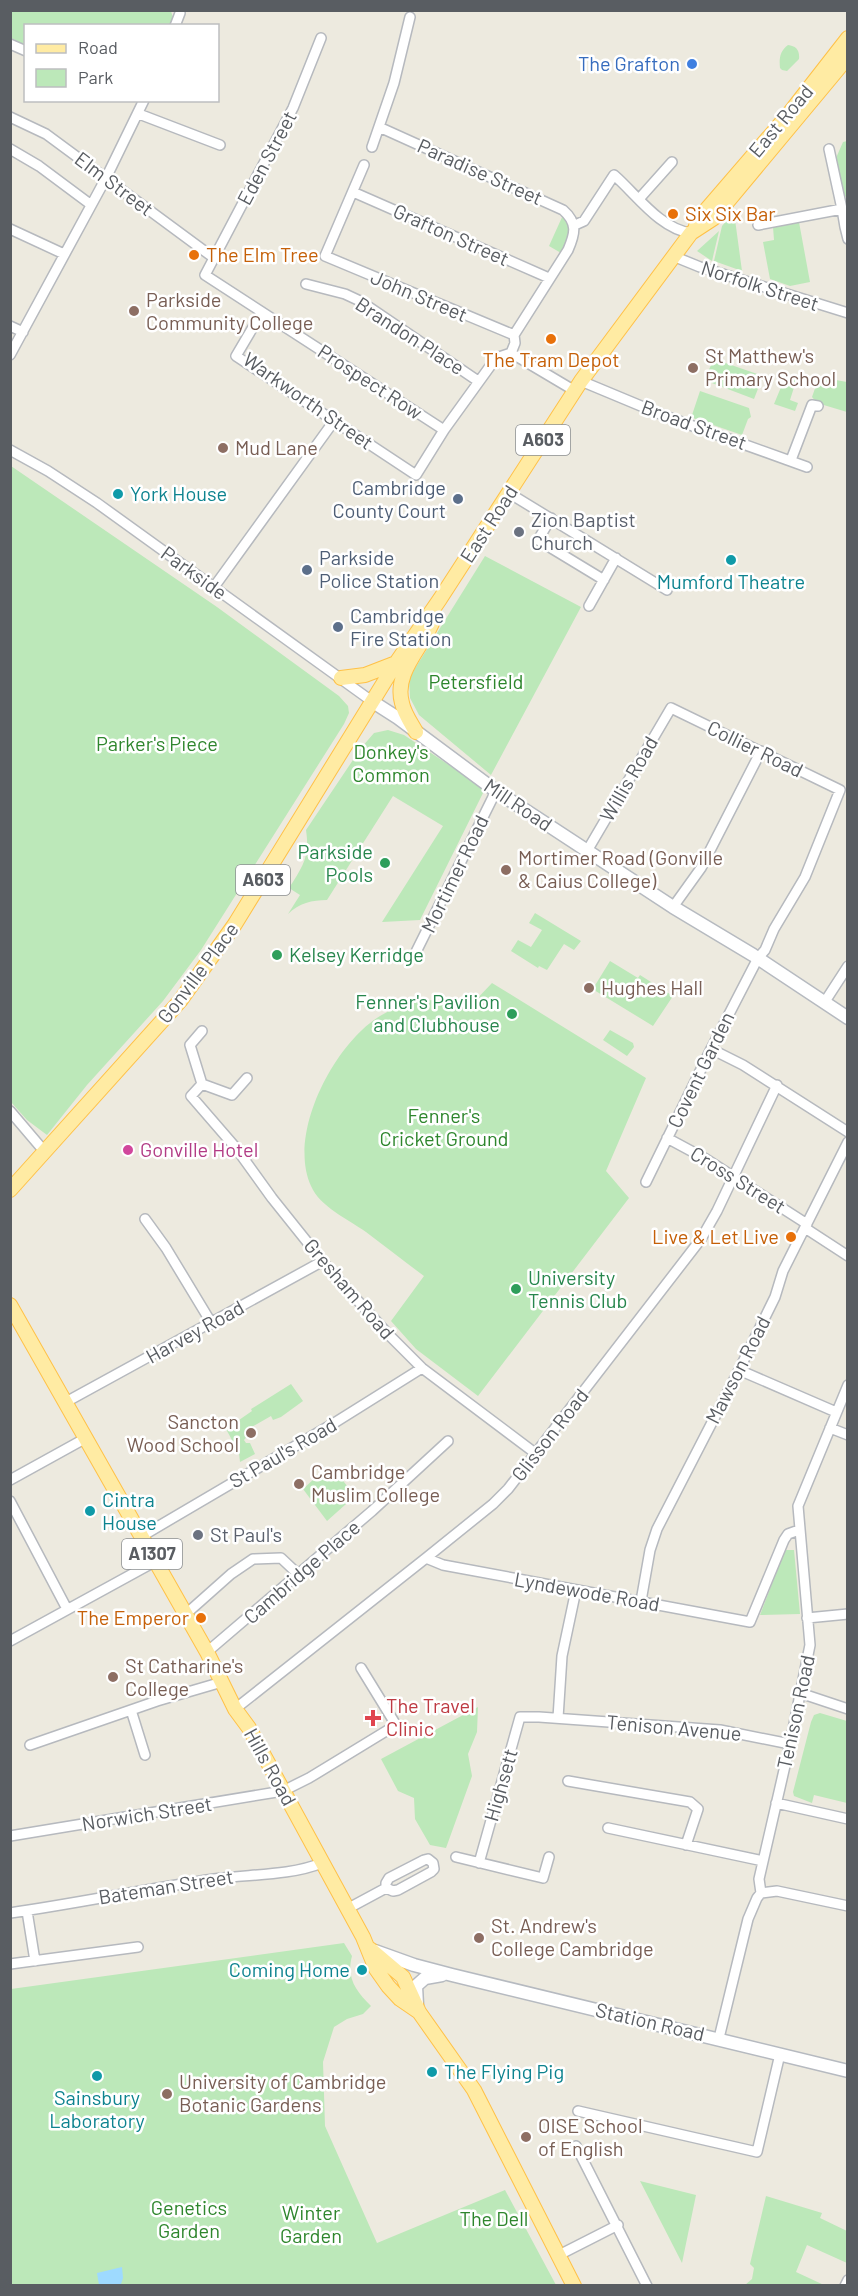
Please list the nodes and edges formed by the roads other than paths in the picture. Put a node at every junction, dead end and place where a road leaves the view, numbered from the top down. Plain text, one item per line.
1 (180, 13) dead end
2 (410, 17) dead end
3 (176, 24) edge
4 (321, 38) dead end
5 (848, 39) edge
6 (848, 57) edge
7 (141, 102) edge
8 (139, 114) junction
9 (10, 117) edge
10 (379, 127) junction
11 (220, 145) dead end
12 (372, 147) dead end
13 (10, 149) edge
14 (829, 149) dead end
15 (672, 162) dead end
16 (364, 165) dead end
17 (106, 178) junction
18 (353, 192) junction
19 (639, 199) junction
20 (90, 204) junction
21 (842, 209) junction
22 (575, 225) junction
23 (758, 225) dead end
24 (846, 227) edge
25 (10, 229) edge
26 (692, 233) junction
27 (848, 239) edge
28 (64, 254) junction
29 (673, 256) junction
30 (214, 258) junction
31 (205, 275) joint
32 (549, 278) junction
33 (306, 284) dead end
34 (262, 312) junction
35 (848, 314) edge
36 (10, 326) edge
37 (23, 332) junction
38 (513, 335) junction
39 (511, 353) junction
40 (10, 355) edge
41 (478, 381) junction
42 (578, 386) junction
43 (818, 406) dead end
44 (334, 421) junction
45 (444, 430) junction
46 (10, 450) edge
47 (791, 460) junction
48 (807, 467) dead end
49 (509, 493) junction
50 (550, 518) junction
51 (616, 558) junction
52 (604, 580) junction
53 (214, 587) junction
54 (667, 590) dead end
55 (440, 599) junction
56 (589, 606) dead end
57 (396, 663) junction
58 (341, 678) junction
59 (373, 702) junction
60 (671, 708) joint
61 (416, 732) junction
62 (761, 751) junction
63 (840, 790) joint
64 (496, 791) junction
65 (587, 851) junction
66 (673, 908) junction
67 (414, 956) dead end
68 (758, 958) junction
69 (848, 966) edge
70 (824, 1004) junction
71 (848, 1018) edge
72 (202, 1031) dead end
73 (711, 1049) junction
74 (247, 1078) dead end
75 (202, 1084) junction
76 (777, 1085) junction
77 (10, 1111) edge
78 (848, 1132) edge
79 (667, 1138) junction
80 (848, 1142) edge
81 (44, 1151) junction
82 (733, 1175) junction
83 (646, 1182) dead end
84 (10, 1190) edge
85 (145, 1219) dead end
86 (806, 1226) junction
87 (848, 1256) edge
88 (323, 1262) junction
89 (10, 1305) edge
90 (212, 1323) junction
91 (422, 1368) junction
92 (739, 1370) junction
93 (848, 1385) edge
94 (66, 1402) junction
95 (836, 1412) junction
96 (830, 1428) junction
97 (848, 1435) edge
98 (86, 1438) junction
99 (448, 1441) dead end
100 (535, 1453) junction
101 (10, 1480) edge
102 (10, 1501) edge
103 (799, 1530) junction
104 (142, 1536) junction
105 (426, 1558) junction
106 (156, 1561) junction
107 (298, 1574) junction
108 (576, 1590) junction
109 (641, 1601) junction
110 (67, 1609) junction
111 (186, 1614) junction
112 (848, 1614) edge
113 (807, 1618) junction
114 (10, 1641) edge
115 (207, 1652) junction
116 (361, 1668) dead end
117 (222, 1682) junction
118 (800, 1693) junction
119 (235, 1709) junction
120 (848, 1709) edge
121 (131, 1710) junction
122 (531, 1717) joint
123 (558, 1718) junction
124 (790, 1744) junction
125 (30, 1745) dead end
126 (145, 1755) dead end
127 (568, 1781) dead end
128 (283, 1791) junction
129 (776, 1803) junction
130 (848, 1819) edge
131 (608, 1828) dead end
132 (10, 1836) edge
133 (686, 1845) junction
134 (456, 1857) dead end
135 (549, 1857) dead end
136 (763, 1861) junction
137 (322, 1863) junction
138 (479, 1863) junction
139 (386, 1887) junction
140 (759, 1895) junction
141 (848, 1906) edge
142 (347, 1909) junction
143 (27, 1911) junction
144 (10, 1913) edge
145 (138, 1947) dead end
146 (371, 1954) junction
147 (35, 1961) junction
148 (10, 1964) edge
149 (390, 1965) junction
150 (416, 1966) junction
151 (452, 1975) junction
152 (403, 1977) junction
153 (419, 2012) junction
154 (719, 2038) junction
155 (780, 2054) junction
156 (848, 2071) edge
157 (578, 2111) dead end
158 (576, 2146) dead end
159 (618, 2225) junction
160 (559, 2255) junction
161 (848, 2280) edge
162 (574, 2286) edge
163 (647, 2286) edge
164 (845, 2286) edge

1 - 3 street
2 - 10 street
4 - 30 street, Eden Street
5 - 26 main road, East Road / A603
6 - 26 main road, East Road / A603
7 - 8 street
8 - 11 street
8 - 17 street
9 - 17 street, Elm Street
10 - 12 street
10 - 22 street, Paradise Street
13 - 20 street
14 - 21 street
15 - 19 street
16 - 18 street
17 - 20 street
17 - 30 street, Elm Street
18 - 32 street, Grafton Street
18 - 38 street, John Street
19 - 22 street
19 - 26 street
20 - 28 street
21 - 23 street
21 - 24 street
22 - 32 street
24 - 27 street
25 - 28 street
26 - 29 main road, East Road / A603
28 - 37 street
29 - 35 street, Norfolk Street
29 - 42 main road, East Road / A603
30 - 31 street, Eden Street
31 - 34 street, Prospect Row
32 - 38 street
33 - 41 street, Brandon Place
34 - 44 street, Warkworth Street
34 - 45 street, Prospect Row
36 - 37 street
37 - 40 street
38 - 39 street
39 - 41 street
39 - 42 street, Broad Street
41 - 45 street
42 - 47 street, Broad Street
42 - 49 main road, East Road / A603
43 - 47 street
44 - 45 street, Warkworth Street
44 - 53 street
46 - 53 street, Parkside
47 - 48 street, Broad Street
49 - 50 street
49 - 55 main road, East Road / A603
50 - 51 street
50 - 52 street
51 - 52 street
51 - 54 street
52 - 56 street
53 - 58 street, Parkside
55 - 57 main road, East Road / A603
55 - 61 main road
57 - 58 main road
57 - 59 main road, East Road
58 - 59 street, Parkside
59 - 61 street, Mill Road
59 - 81 main road, Gonville Place / A603
60 - 62 street, Collier Road
60 - 65 street, Willis Road
61 - 64 street, Mill Road
62 - 63 street, Collier Road
62 - 66 street
63 - 68 street, Covent Garden
64 - 65 street, Mill Road
64 - 67 street, Mortimer Road
65 - 66 street, Mill Road
66 - 68 street, Mill Road
68 - 70 street, Mill Road
68 - 73 street, Covent Garden
69 - 70 street
70 - 71 street, Mill Road
72 - 75 street
73 - 76 street
73 - 79 street, Covent Garden
74 - 75 street
75 - 88 street, Gresham Road
76 - 78 street
76 - 82 street, Glisson Road
77 - 81 street
79 - 82 street, Cross Street
79 - 83 street, Covent Garden
80 - 86 street, Mawson Road
81 - 84 main road, Gonville Place / A603
82 - 86 street, Cross Street
82 - 100 street, Glisson Road
85 - 90 street
86 - 87 street, Cross Street
86 - 92 street, Mawson Road
88 - 90 street, Harvey Road
88 - 91 street, Gresham Road
89 - 94 main road, Hills Road / A1307
90 - 94 street, Harvey Road
91 - 100 street, Gresham Road
91 - 104 street, St Paul's Road
92 - 95 street
92 - 109 street, Mawson Road
93 - 95 street, Tenison Road
94 - 98 main road, Hills Road / A1307
95 - 96 street, Tenison Road
96 - 97 street
96 - 103 street, Tenison Road
98 - 101 street
98 - 104 main road, Hills Road / A1307
99 - 107 street, Cambridge Place
100 - 105 street, Glisson Road
102 - 110 street
103 - 109 street, Lyndewode Road
103 - 113 street, Tenison Road
104 - 106 main road, Hills Road / A1307
105 - 108 street, Lyndewode Road
105 - 119 street, Glisson Road
106 - 110 street
106 - 111 main road, Hills Road / A1307
107 - 111 street
107 - 115 street, Cambridge Place
108 - 109 street, Lyndewode Road
108 - 123 street
110 - 114 street
111 - 115 main road, Hills Road / A1307
112 - 113 street
113 - 118 street, Tenison Road
115 - 117 main road, Hills Road / A1307
116 - 128 street
117 - 119 main road, Hills Road / A1307
117 - 121 street
118 - 120 street
118 - 124 street, Tenison Road
119 - 128 main road, Hills Road / A1307
121 - 125 street
121 - 126 street
122 - 123 street, Tenison Avenue
122 - 138 street, Highsett
123 - 124 street, Tenison Avenue
124 - 129 street, Tenison Road
127 - 133 street
128 - 132 street, Norwich Street
128 - 137 main road, Hills Road / A1307
129 - 130 street
129 - 136 street, Tenison Road
131 - 133 street
133 - 136 street
134 - 138 street
135 - 138 street
136 - 140 street, Tenison Road
137 - 142 main road, Hills Road / A1307
137 - 143 street, Bateman Street
139 - 139 street
139 - 142 street
140 - 141 street
140 - 154 street, Tenison Road
142 - 146 main road, Hills Road / A1307
143 - 144 street, Bateman Street
143 - 147 street
145 - 147 street
146 - 149 main road, Hills Road / A1307
146 - 150 street, Station Road
146 - 153 main road, Hills Road / A1307
147 - 148 street
149 - 150 street, Station Road
149 - 152 main road, Hills Road / A1307
150 - 151 street, Station Road
150 - 152 street
151 - 153 street, Station Road
151 - 154 street, Station Road
152 - 153 main road, Hills Road / A1307
153 - 160 main road, Hills Road / A1307
154 - 155 street, Station Road
155 - 156 street, Station Road
155 - 157 street
158 - 159 street
159 - 160 street
159 - 163 street
160 - 162 main road, Hills Road / A1307
161 - 164 street

